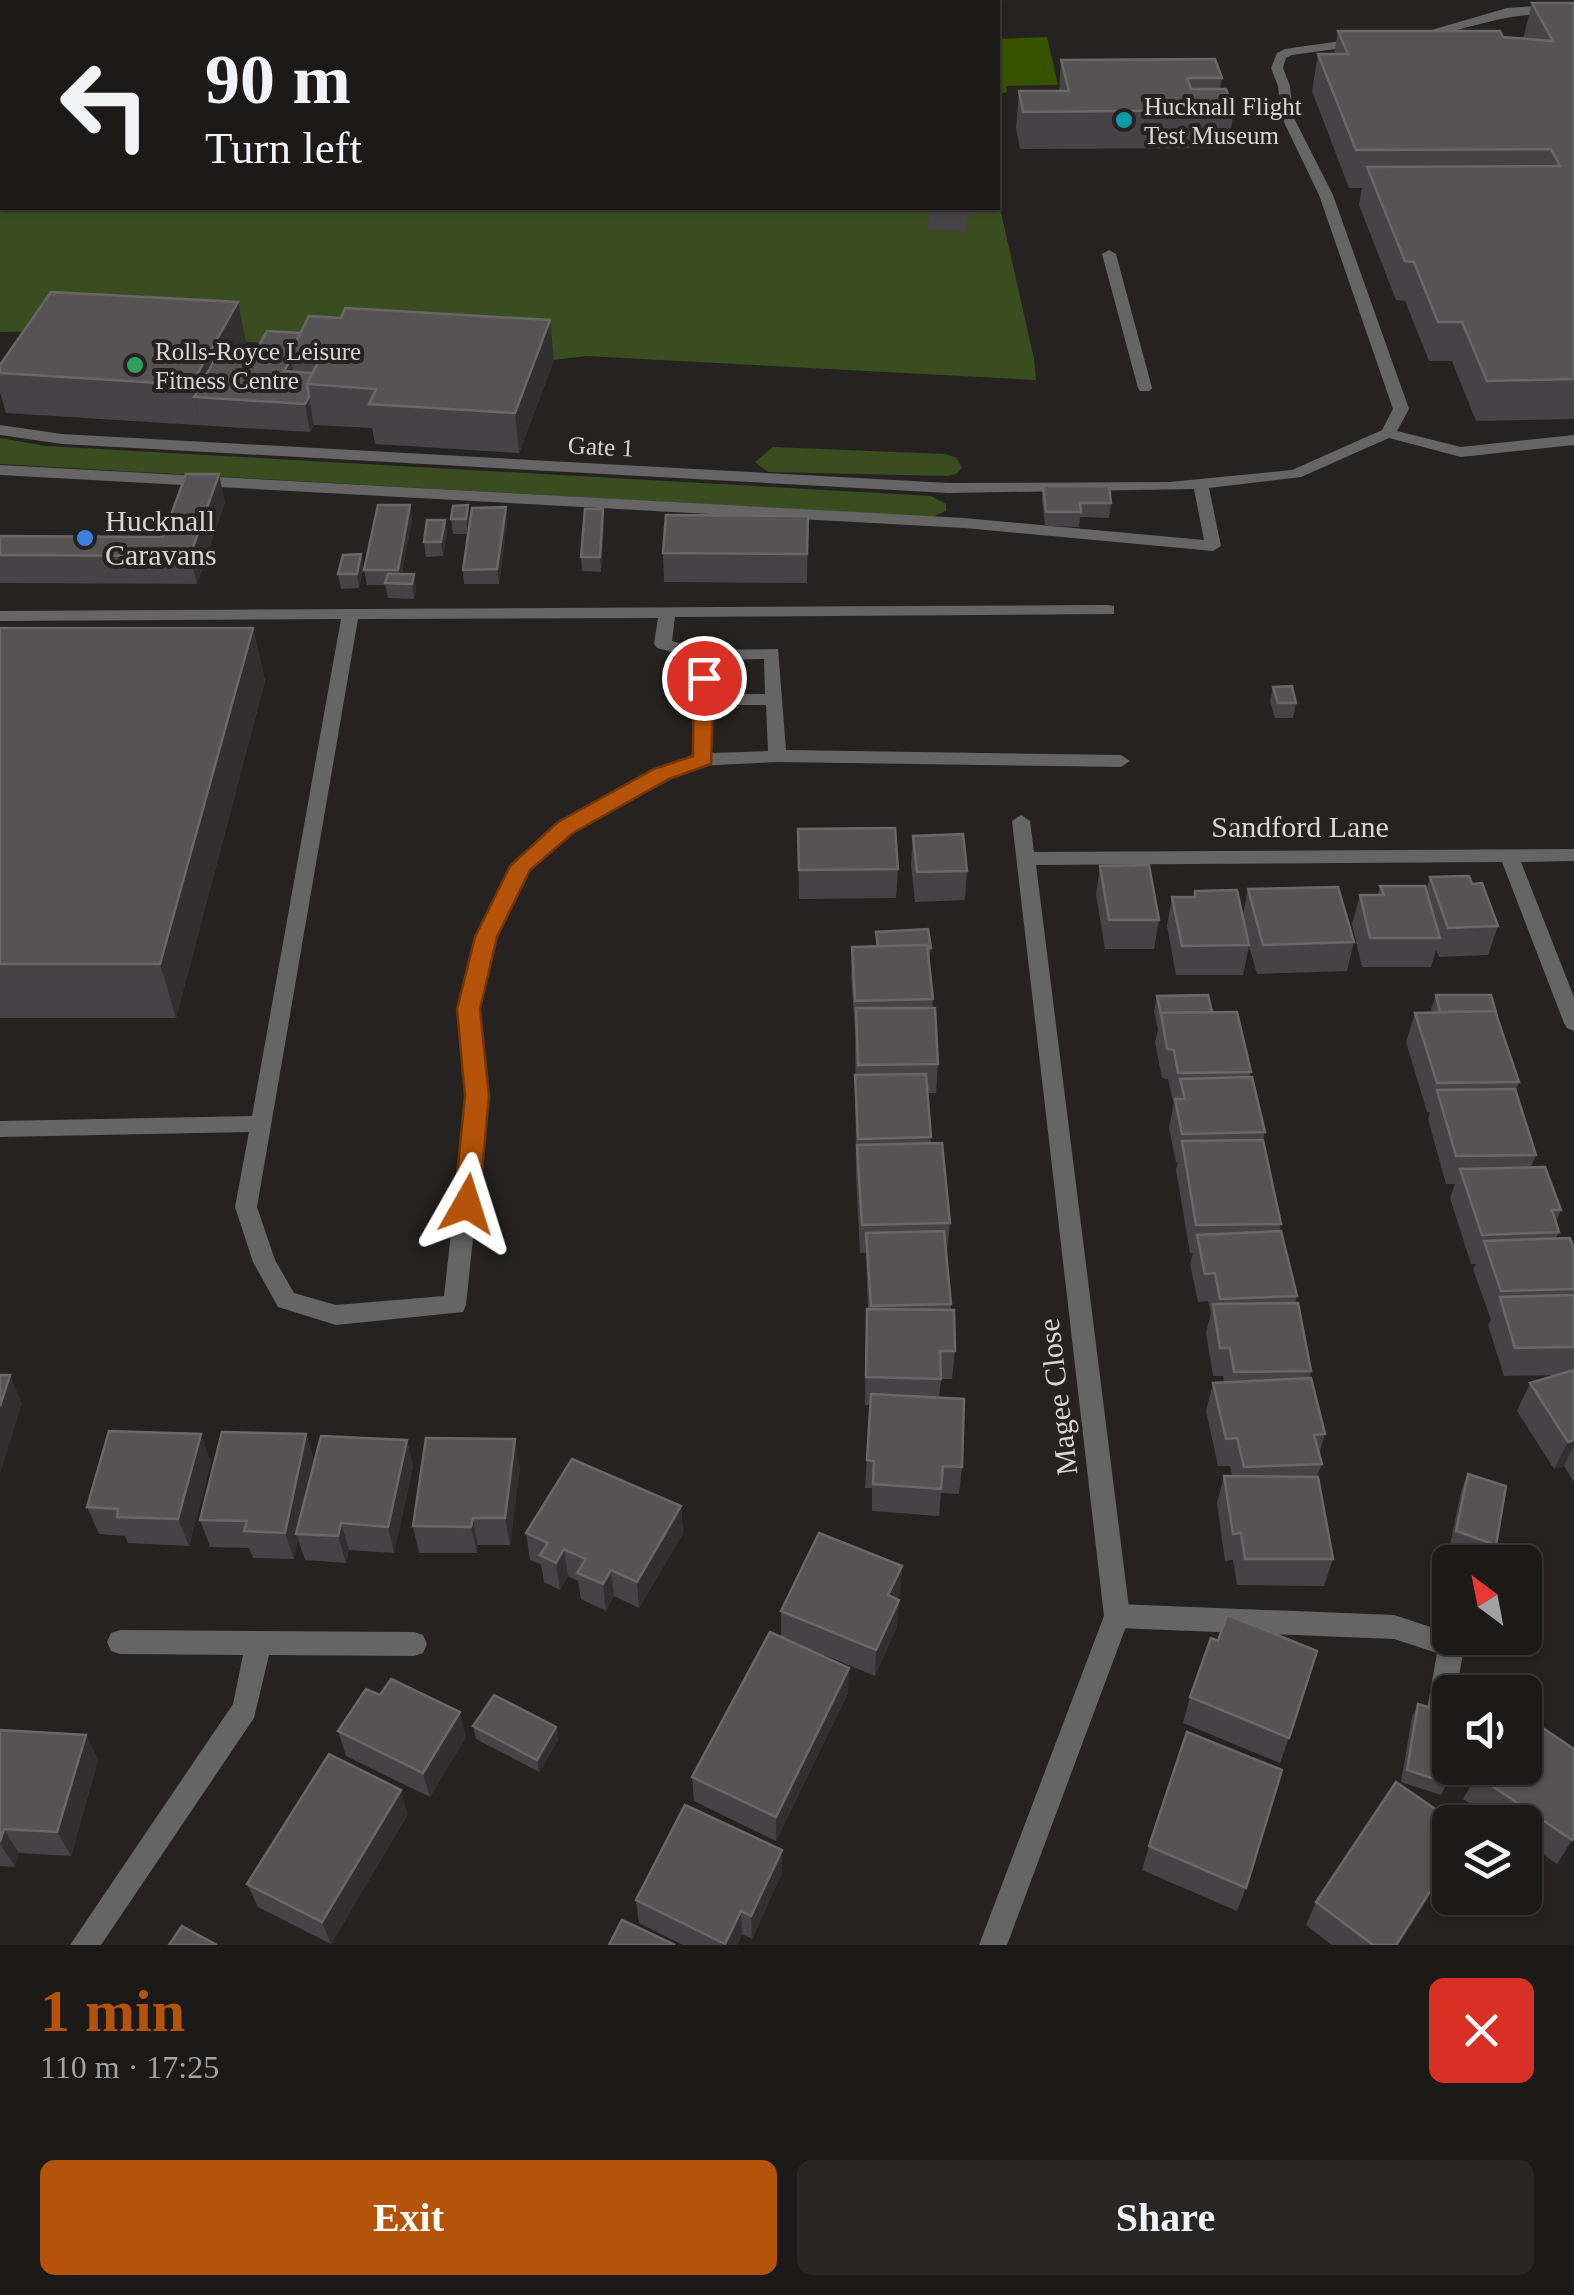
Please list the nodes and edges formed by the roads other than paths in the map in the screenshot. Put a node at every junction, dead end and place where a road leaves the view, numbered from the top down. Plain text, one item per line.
1 (1497, 4) edge
2 (1574, 11) edge
3 (1109, 254) dead end
4 (1145, 388) dead end
5 (0, 430) edge
6 (1388, 433) junction
7 (1574, 440) edge
8 (0, 470) edge
9 (1201, 486) junction
10 (1001, 489) junction
11 (964, 524) junction
12 (1108, 610) dead end
13 (667, 612) junction
14 (350, 614) junction
15 (0, 616) edge
16 (704, 655) junction
17 (774, 698) junction
18 (704, 700) junction
19 (778, 756) junction
20 (704, 759) junction
21 (1121, 761) dead end
22 (1021, 821) dead end
23 (1510, 855) junction
24 (1574, 855) edge
25 (1026, 859) junction
26 (1574, 1023) edge
27 (261, 1124) junction
28 (0, 1128) edge
29 (1117, 1616) junction
30 (1432, 1637) edge
31 (120, 1642) dead end
32 (259, 1643) junction
33 (414, 1644) dead end
34 (84, 1945) edge
35 (993, 1945) edge

1 - 2 street
1 - 6 street
3 - 4 street
5 - 10 street, Gate 1
6 - 7 street
6 - 9 street, Gate 1
8 - 11 street
9 - 10 street, Gate 1
9 - 11 street
10 - 11 street
12 - 13 street
13 - 14 street
13 - 16 street
14 - 15 street
14 - 27 street
16 - 17 street
16 - 18 street
17 - 18 street
17 - 19 street
18 - 20 street
19 - 20 street
19 - 21 street
20 - 27 street
22 - 25 street, Magee Close
23 - 24 street, Sandford Lane
23 - 25 street, Sandford Lane
23 - 26 street
25 - 29 street, Magee Close
27 - 28 street
29 - 30 street
29 - 35 street, Magee Close
31 - 32 street
32 - 33 street
32 - 34 street

